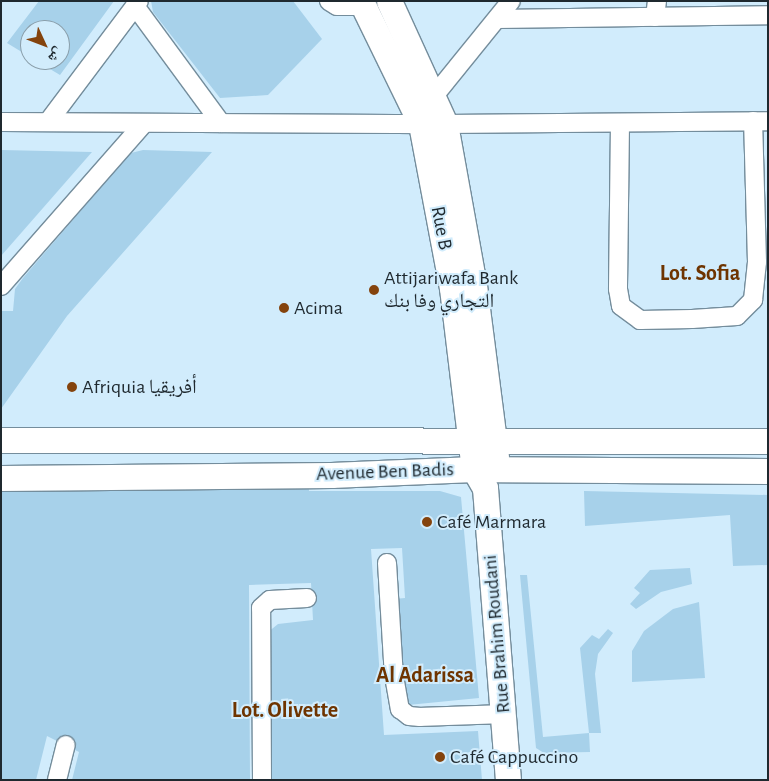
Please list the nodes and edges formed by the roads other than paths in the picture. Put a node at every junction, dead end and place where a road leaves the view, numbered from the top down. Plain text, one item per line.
1 (329, 1) edge
2 (389, 1) edge
3 (511, 1) edge
4 (137, 4) edge
5 (363, 4) edge
6 (749, 8) edge
7 (656, 9) edge
8 (768, 15) edge
9 (497, 19) junction
10 (434, 96) junction
11 (761, 121) edge
12 (1, 122) edge
13 (48, 122) junction
14 (620, 122) junction
15 (144, 123) junction
16 (222, 123) junction
17 (421, 124) junction
18 (446, 124) junction
19 (1, 286) edge
20 (1, 440) edge
21 (768, 441) edge
22 (484, 442) junction
23 (768, 471) edge
24 (485, 476) junction
25 (1, 478) edge
26 (387, 563) dead end
27 (307, 598) dead end
28 (504, 714) junction
29 (66, 745) dead end
30 (57, 780) edge
31 (262, 780) edge
32 (508, 780) edge

1 - 5 street
2 - 10 main road, Rue B
3 - 9 street
4 - 13 street
4 - 16 street
5 - 17 main road, Rue B
6 - 7 street
6 - 8 street
7 - 9 street
9 - 10 street
10 - 18 main road, Rue B
11 - 14 street
11 - 14 street
12 - 13 street
13 - 15 street
14 - 18 street
15 - 16 street
15 - 19 street
16 - 17 street
17 - 18 street
17 - 22 main road, Rue B
18 - 22 main road, Rue B
20 - 22 main road, Avenue Ben Badis
21 - 22 main road, Avenue Ben Badis
22 - 24 main road, Rue B
23 - 24 main road, Avenue Ben Badis
24 - 25 main road, Avenue Ben Badis
24 - 28 main road, Rue Brahim Roudani
26 - 28 street
27 - 31 street
28 - 32 main road, Rue Brahim Roudani
29 - 30 street

